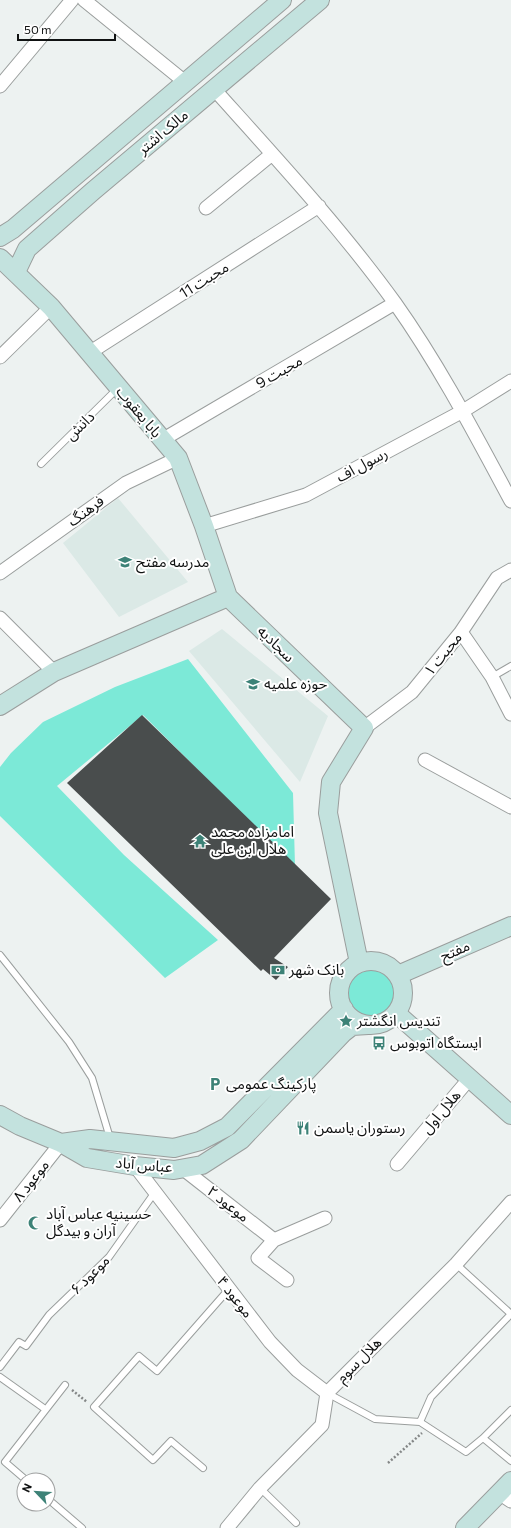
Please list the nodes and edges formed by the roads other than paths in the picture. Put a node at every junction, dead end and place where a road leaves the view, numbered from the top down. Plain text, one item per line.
1 (72, 0) edge
2 (84, 0) edge
3 (282, 0) edge
4 (320, 0) edge
5 (185, 82) junction
6 (0, 86) edge
7 (214, 89) junction
8 (272, 154) junction
9 (319, 206) junction
10 (206, 208) dead end
11 (6, 233) edge
12 (27, 249) junction
13 (0, 258) edge
14 (16, 272) junction
15 (395, 303) junction
16 (51, 307) junction
17 (89, 353) junction
18 (0, 357) edge
19 (511, 381) edge
20 (118, 388) junction
21 (463, 411) junction
22 (162, 440) junction
23 (178, 458) junction
24 (41, 464) dead end
25 (511, 501) edge
26 (204, 526) junction
27 (511, 570) edge
28 (0, 573) edge
29 (228, 597) junction
30 (0, 618) edge
31 (461, 632) junction
32 (511, 666) edge
33 (54, 672) junction
34 (492, 676) junction
35 (0, 705) edge
36 (511, 714) edge
37 (364, 728) junction
38 (425, 760) dead end
39 (511, 807) edge
40 (511, 926) edge
41 (0, 955) edge
42 (359, 963) junction
43 (398, 975) junction
44 (344, 1009) junction
45 (396, 1013) junction
46 (368, 1024) junction
47 (470, 1078) junction
48 (0, 1115) edge
49 (511, 1115) edge
50 (111, 1142) junction
51 (61, 1143) junction
52 (397, 1164) dead end
53 (135, 1166) junction
54 (182, 1168) junction
55 (154, 1192) junction
56 (511, 1202) edge
57 (325, 1218) dead end
58 (0, 1220) edge
59 (274, 1240) junction
60 (456, 1264) junction
61 (287, 1280) dead end
62 (229, 1288) junction
63 (511, 1314) edge
64 (0, 1367) edge
65 (0, 1377) edge
66 (65, 1385) road end
67 (327, 1393) junction
68 (45, 1409) junction
69 (511, 1410) edge
70 (420, 1422) junction
71 (483, 1438) junction
72 (511, 1461) edge
73 (203, 1468) dead end
74 (17, 1472) edge
75 (260, 1488) junction
76 (507, 1492) edge
77 (56, 1506) edge
78 (296, 1523) dead end
79 (82, 1528) edge
80 (227, 1528) edge
81 (465, 1528) edge

1 - 6 street
2 - 5 street
3 - 5 main road, مالک اشتر
4 - 7 main road, مالک اشتر
5 - 11 main road, مالک اشتر
7 - 8 street
7 - 12 main road, مالک اشتر
8 - 9 street
8 - 10 street
9 - 15 street
9 - 17 street, محبت 11
11 - 12 main road
12 - 14 main road, مالک اشتر
13 - 14 main road, بابا یعقوب
14 - 16 main road, بابا یعقوب
15 - 21 street
15 - 22 street, محبت 9
16 - 17 main road, بابا یعقوب
16 - 18 street
17 - 20 main road, بابا یعقوب
19 - 21 street, رسول اف
20 - 22 main road, بابا یعقوب
20 - 24 lane, دانش
21 - 25 street
21 - 26 street, رسول اف
22 - 23 main road, بابا یعقوب
23 - 26 main road, بابا یعقوب
23 - 28 street, فرهنگ
26 - 29 main road, بابا یعقوب
27 - 31 street, محبت ۱
29 - 33 main road
29 - 37 main road, سجادیه
30 - 33 street
31 - 34 street
31 - 37 street, محبت ۱
32 - 34 lane
33 - 35 main road
34 - 36 street
37 - 42 main road
38 - 39 street
40 - 43 main road, مفتح
41 - 50 lane
42 - 43 main road
42 - 44 main road
43 - 45 main road
44 - 46 main road
44 - 50 main road, عباس آباد
45 - 46 main road
45 - 47 main road
46 - 54 main road, عباس آباد
47 - 49 main road
47 - 52 street, هلال اول
48 - 51 main road, عباس آباد
50 - 51 main road, عباس آباد
51 - 53 main road, عباس آباد
51 - 58 street, موعود ۸
53 - 54 main road, عباس آباد
53 - 55 street, موعود ۴
54 - 59 street, موعود ۲
55 - 62 street, موعود ۴
55 - 64 lane, موعود ۶
56 - 60 street, هلال سوم
57 - 59 street
59 - 61 street
60 - 63 lane
60 - 67 street, هلال سوم
62 - 67 street, موعود ۴
62 - 73 lane
63 - 70 lane
65 - 68 lane
66 - 68 lane
67 - 70 lane
67 - 75 street, هلال سوم
68 - 74 lane
69 - 71 lane
70 - 71 lane
71 - 72 lane
75 - 78 lane
75 - 80 street, هلال سوم
76 - 81 main road
77 - 79 lane

